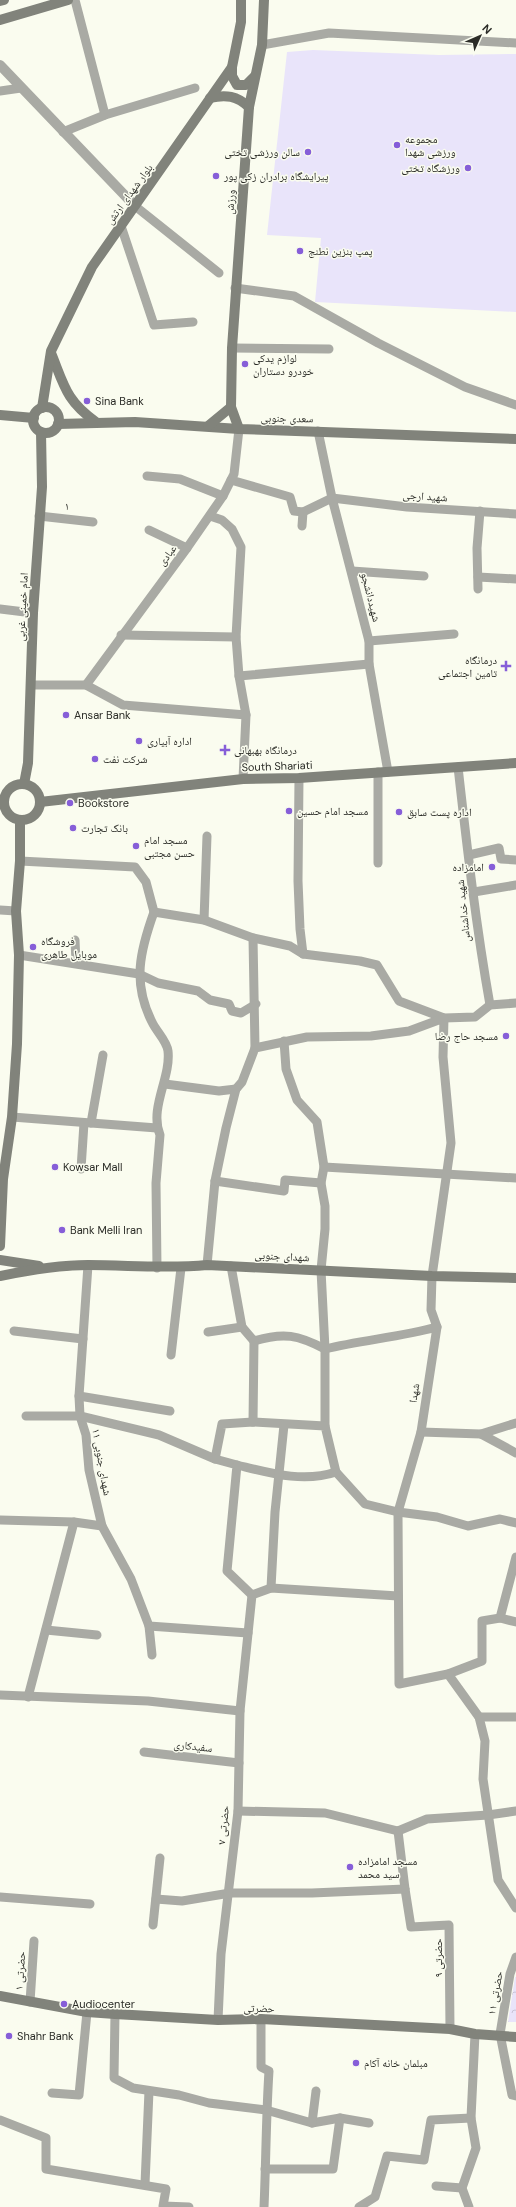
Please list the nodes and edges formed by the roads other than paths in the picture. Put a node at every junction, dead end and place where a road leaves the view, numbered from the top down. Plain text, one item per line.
1 (4, 0) edge
2 (68, 0) edge
3 (75, 0) edge
4 (241, 0) edge
5 (264, 0) edge
6 (0, 1) edge
7 (0, 20) edge
8 (516, 43) edge
9 (262, 45) junction
10 (0, 65) edge
11 (232, 67) junction
12 (255, 76) junction
13 (21, 88) junction
14 (195, 88) dead end
15 (0, 91) edge
16 (210, 98) junction
17 (249, 107) junction
18 (105, 115) junction
19 (63, 132) junction
20 (135, 206) junction
21 (121, 226) junction
22 (219, 274) dead end
23 (235, 288) junction
24 (193, 322) dead end
25 (232, 348) junction
26 (329, 349) dead end
27 (51, 351) junction
28 (516, 405) edge
29 (231, 407) junction
30 (42, 408) junction
31 (0, 415) edge
32 (34, 418) junction
33 (96, 422) junction
34 (58, 424) junction
35 (208, 426) junction
36 (239, 429) junction
37 (318, 431) junction
38 (41, 432) junction
39 (516, 439) edge
40 (147, 476) dead end
41 (231, 480) junction
42 (223, 496) junction
43 (332, 498) junction
44 (480, 511) junction
45 (303, 512) junction
46 (516, 514) edge
47 (39, 516) junction
48 (210, 516) junction
49 (93, 522) dead end
50 (302, 526) dead end
51 (149, 530) dead end
52 (187, 548) junction
53 (352, 571) junction
54 (424, 576) dead end
55 (478, 577) junction
56 (516, 579) edge
57 (478, 589) dead end
58 (0, 609) edge
59 (33, 613) junction
60 (454, 634) dead end
61 (121, 635) junction
62 (236, 637) junction
63 (369, 641) junction
64 (369, 664) junction
65 (239, 676) junction
66 (86, 684) junction
67 (31, 686) junction
68 (246, 715) junction
69 (516, 763) edge
70 (458, 767) junction
71 (383, 772) junction
72 (299, 778) junction
73 (243, 779) junction
74 (24, 784) junction
75 (3, 797) edge
76 (40, 802) junction
77 (20, 820) junction
78 (207, 836) dead end
79 (469, 855) junction
80 (516, 860) edge
81 (20, 861) junction
82 (378, 863) dead end
83 (516, 885) edge
84 (474, 892) junction
85 (0, 910) edge
86 (16, 911) junction
87 (154, 912) junction
88 (204, 920) junction
89 (253, 938) junction
90 (75, 940) dead end
91 (19, 954) junction
92 (303, 954) junction
93 (76, 963) junction
94 (138, 974) junction
95 (516, 1003) edge
96 (256, 1004) junction
97 (490, 1005) junction
98 (444, 1018) junction
99 (284, 1041) junction
100 (255, 1048) junction
101 (104, 1054) dead end
102 (164, 1084) junction
103 (236, 1089) junction
104 (12, 1117) junction
105 (88, 1123) junction
106 (157, 1128) junction
107 (324, 1167) junction
108 (81, 1169) dead end
109 (446, 1175) junction
110 (516, 1178) edge
111 (2, 1179) edge
112 (215, 1181) junction
113 (320, 1183) junction
114 (0, 1246) edge
115 (0, 1260) edge
116 (88, 1265) junction
117 (207, 1265) junction
118 (231, 1266) junction
119 (47, 1267) junction
120 (157, 1268) junction
121 (181, 1268) junction
122 (321, 1270) junction
123 (0, 1276) edge
124 (432, 1276) junction
125 (516, 1278) edge
126 (242, 1327) junction
127 (437, 1327) junction
128 (14, 1331) dead end
129 (208, 1332) dead end
130 (82, 1339) junction
131 (254, 1341) junction
132 (325, 1349) junction
133 (171, 1355) dead end
134 (78, 1396) junction
135 (170, 1411) dead end
136 (26, 1416) dead end
137 (80, 1416) junction
138 (252, 1422) junction
139 (516, 1423) edge
140 (284, 1425) junction
141 (325, 1426) junction
142 (421, 1432) junction
143 (481, 1434) junction
144 (516, 1453) edge
145 (215, 1459) junction
146 (237, 1465) junction
147 (336, 1472) junction
148 (280, 1475) junction
149 (398, 1512) junction
150 (0, 1520) edge
151 (74, 1522) junction
152 (516, 1523) edge
153 (102, 1526) junction
154 (516, 1557) edge
155 (271, 1588) junction
156 (252, 1595) junction
157 (398, 1596) junction
158 (500, 1618) junction
159 (516, 1622) edge
160 (149, 1626) junction
161 (46, 1630) junction
162 (248, 1633) junction
163 (97, 1635) dead end
164 (152, 1656) dead end
165 (448, 1674) junction
166 (0, 1695) edge
167 (28, 1697) junction
168 (240, 1711) junction
169 (479, 1717) junction
170 (516, 1717) edge
171 (144, 1752) dead end
172 (239, 1763) junction
173 (516, 1811) edge
174 (238, 1812) junction
175 (488, 1816) junction
176 (398, 1831) junction
177 (160, 1858) dead end
178 (404, 1889) junction
179 (230, 1893) junction
180 (0, 1897) edge
181 (156, 1899) junction
182 (90, 1904) dead end
183 (516, 1908) edge
184 (153, 1925) dead end
185 (34, 1941) dead end
186 (516, 1957) edge
187 (513, 1974) edge
188 (1, 1997) edge
189 (30, 2002) junction
190 (87, 2012) junction
191 (115, 2014) junction
192 (261, 2019) junction
193 (218, 2020) junction
194 (450, 2029) junction
195 (475, 2034) junction
196 (500, 2034) junction
197 (516, 2037) edge
198 (149, 2091) junction
199 (316, 2091) dead end
200 (52, 2093) dead end
201 (516, 2096) edge
202 (266, 2110) junction
203 (340, 2118) junction
204 (471, 2118) junction
205 (0, 2120) edge
206 (312, 2123) junction
207 (369, 2123) dead end
208 (265, 2169) junction
209 (145, 2184) junction
210 (436, 2186) dead end
211 (462, 2188) junction
212 (189, 2207) edge
213 (264, 2207) edge
214 (359, 2207) edge
215 (469, 2207) edge
216 (473, 2207) edge

1 - 6 main road
2 - 7 main road
3 - 18 street
4 - 11 main road, بلوار شهدای ارتش
5 - 9 main road, ورزش
8 - 9 street
9 - 12 main road, ورزش
10 - 13 street
11 - 12 main road
11 - 16 main road, بلوار شهدای ارتش
12 - 17 main road, ورزش
13 - 15 street
13 - 19 street
14 - 18 street
16 - 17 main road
16 - 20 main road, بلوار شهدای ارتش
17 - 23 main road, ورزش
18 - 19 street
19 - 20 street
20 - 21 main road, بلوار شهدای ارتش
20 - 22 street
21 - 24 street
21 - 27 main road, بلوار شهدای ارتش
23 - 25 main road, ورزش
23 - 28 street
25 - 26 street
25 - 29 main road, ورزش
27 - 30 main road, بلوار شهدای ارتش
27 - 33 main road
29 - 35 main road
29 - 36 main road, ورزش
30 - 32 main road
30 - 34 main road
31 - 32 main road
32 - 38 main road
33 - 34 main road, سعدی جنوبی
33 - 35 main road, سعدی جنوبی
34 - 38 main road
35 - 36 main road, سعدی جنوبی
36 - 37 main road, سعدی جنوبی
36 - 41 street, عبادی
37 - 39 main road, سعدی جنوبی
37 - 43 street, شهیددانشجو
38 - 47 main road, امام خمینی غربی
40 - 42 street
41 - 42 street, عبادی
41 - 45 street
42 - 48 street, عبادی
43 - 44 street, شهید ارجی
43 - 45 street
43 - 53 street, شهیددانشجو
44 - 46 street, شهید ارجی
44 - 55 street
45 - 50 street
47 - 49 street, ۱
47 - 59 main road, امام خمینی غربی
48 - 52 street, عبادی
48 - 62 street
51 - 52 street
52 - 61 street, عبادی
53 - 54 street
53 - 63 street, شهیددانشجو
55 - 56 street
55 - 57 street
58 - 59 street
59 - 67 main road, امام خمینی غربی
60 - 63 street
61 - 62 street
61 - 66 street, عبادی
62 - 65 street
63 - 64 street, شهیددانشجو
64 - 65 street
64 - 71 street, شهیددانشجو
65 - 68 street
66 - 67 street
66 - 68 street
67 - 74 main road, امام خمینی غربی
68 - 73 street
69 - 70 main road, South Shariati
70 - 71 main road, South Shariati
70 - 79 street, شهید خداشناس
71 - 72 main road, South Shariati
71 - 82 street, شهیددانشجو
72 - 73 main road, South Shariati
72 - 92 street
73 - 76 main road, South Shariati
74 - 75 main road
74 - 76 main road
75 - 77 main road
76 - 77 main road
77 - 81 main road
78 - 88 street
79 - 80 street
79 - 84 street, شهید خداشناس
81 - 86 main road
81 - 87 street
83 - 84 street
84 - 97 street, شهید خداشناس
85 - 86 street
86 - 91 main road
87 - 88 street
87 - 94 street
88 - 89 street
89 - 92 street
89 - 96 street
90 - 93 street
91 - 93 street
91 - 104 main road
92 - 98 street
93 - 94 street
94 - 96 street
94 - 102 street
95 - 97 street
96 - 100 street
97 - 98 street
98 - 99 street
98 - 109 street, شهدا
99 - 100 street
99 - 107 street
100 - 103 street
101 - 105 street
102 - 103 street
102 - 106 street
103 - 112 street
104 - 105 street
104 - 111 main road
105 - 106 street
105 - 108 street
106 - 120 street
107 - 109 street
107 - 113 street
109 - 110 street
109 - 124 street, شهدا
111 - 114 main road
112 - 113 street
112 - 117 street
113 - 122 street
115 - 119 main road, شهدای جنوبی
116 - 119 main road, شهدای جنوبی
116 - 120 main road, شهدای جنوبی
116 - 130 street, ۱۱ شهدای جنوبی
117 - 118 main road, شهدای جنوبی
117 - 121 main road, شهدای جنوبی
118 - 122 main road, شهدای جنوبی
118 - 126 street
119 - 123 main road, شهدای جنوبی
120 - 121 main road, شهدای جنوبی
121 - 133 street
122 - 124 main road, شهدای جنوبی
122 - 132 street
124 - 125 main road, شهدای جنوبی
124 - 127 street, شهدا
126 - 129 street
126 - 131 street
127 - 132 street
127 - 142 street, شهدا
128 - 130 street
130 - 134 street, ۱۱ شهدای جنوبی
131 - 132 street
131 - 138 street
132 - 141 street
134 - 135 street
134 - 137 street, ۱۱ شهدای جنوبی
136 - 137 street
137 - 145 street
137 - 153 street, ۱۱ شهدای جنوبی
138 - 140 street
138 - 145 street
139 - 143 street
140 - 141 street
140 - 148 street
141 - 147 street
142 - 143 street
142 - 149 street, شهدا
143 - 144 street
145 - 146 street
146 - 148 street
146 - 156 street
147 - 148 street
147 - 149 street
148 - 155 street
149 - 152 street
149 - 157 street, شهدا
150 - 151 street
151 - 153 street
151 - 161 street
153 - 160 street, ۱۱ شهدای جنوبی
154 - 158 street
155 - 156 street
155 - 157 street
156 - 162 street, حضرتی ۷
157 - 165 street, شهدا
158 - 159 street
158 - 165 street
160 - 162 street
160 - 164 street, ۱۱ شهدای جنوبی
161 - 163 street
161 - 167 street
162 - 168 street, حضرتی ۷
165 - 169 street
166 - 167 street
167 - 168 street
168 - 172 street, حضرتی ۷
169 - 170 street
169 - 175 street
171 - 172 street, سفیدکاری
172 - 174 street, حضرتی ۷
173 - 175 street
174 - 176 street
174 - 179 street, حضرتی ۷
175 - 176 street
175 - 183 street
176 - 178 street, حضرتی ۹
177 - 181 street
178 - 179 street
178 - 194 street, حضرتی ۹
179 - 181 street
179 - 193 street, حضرتی ۷
180 - 182 street
181 - 184 street
185 - 189 street, حضرتی ۱
186 - 187 street, حضرتی ۱۱
187 - 196 street, حضرتی ۱۱
188 - 189 main road, حضرتی
189 - 190 main road, حضرتی
190 - 191 main road, حضرتی
190 - 200 street
191 - 193 main road, حضرتی
191 - 198 street
192 - 193 main road, حضرتی
192 - 194 main road, حضرتی
192 - 202 street
194 - 195 main road, حضرتی
195 - 196 main road, حضرتی
195 - 204 street
196 - 197 main road, حضرتی
196 - 201 street
198 - 202 street
198 - 209 street
199 - 206 street
202 - 206 street
202 - 208 street
203 - 206 street
203 - 207 street
203 - 208 street
204 - 211 street
204 - 214 street
205 - 209 street
208 - 213 street
209 - 212 street
210 - 211 street
211 - 215 street
215 - 216 street

